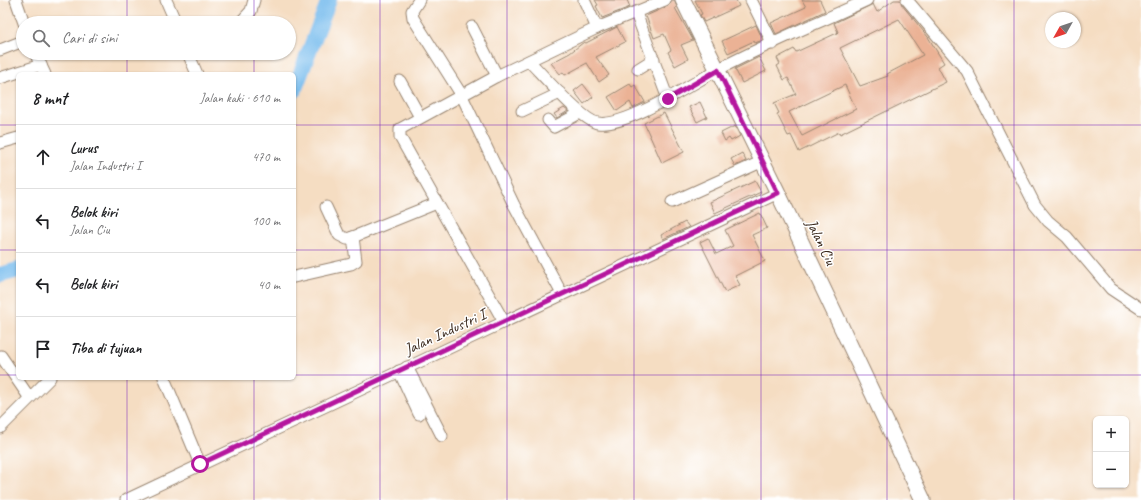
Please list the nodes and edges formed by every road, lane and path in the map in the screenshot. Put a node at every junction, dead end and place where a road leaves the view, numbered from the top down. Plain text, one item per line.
1 (16, 0) edge
2 (166, 0) edge
3 (254, 0) edge
4 (419, 0) edge
5 (584, 0) edge
6 (665, 0) edge
7 (683, 0) edge
8 (751, 0) edge
9 (867, 0) edge
10 (907, 0) edge
11 (641, 7) edge
12 (22, 16) edge
13 (173, 16) edge
14 (246, 16) edge
15 (472, 27) dead end
16 (597, 28) junction
17 (16, 44) edge
18 (773, 44) junction
19 (0, 50) edge
20 (654, 59) junction
21 (38, 60) edge
22 (194, 60) edge
23 (529, 61) junction
24 (638, 69) dead end
25 (43, 70) edge
26 (718, 70) junction
27 (32, 72) edge
28 (196, 72) edge
29 (16, 75) edge
30 (497, 76) junction
31 (0, 78) edge
32 (400, 80) dead end
33 (560, 93) junction
34 (461, 94) junction
35 (668, 99) junction
36 (522, 111) dead end
37 (580, 113) junction
38 (420, 117) junction
39 (548, 120) dead end
40 (16, 139) edge
41 (0, 143) edge
42 (763, 162) junction
43 (778, 193) junction
44 (672, 202) dead end
45 (436, 203) junction
46 (326, 207) dead end
47 (353, 237) junction
48 (296, 277) edge
49 (562, 294) junction
50 (1141, 309) edge
51 (504, 322) junction
52 (1, 356) dead end
53 (403, 369) junction
54 (16, 378) edge
55 (17, 380) edge
56 (48, 380) edge
57 (165, 380) edge
58 (29, 398) junction
59 (419, 414) dead end
60 (0, 428) edge
61 (442, 436) dead end
62 (200, 464) junction
63 (126, 500) edge
64 (923, 500) edge

1 - 12 street
2 - 13 street
3 - 14 street
4 - 34 street
5 - 16 street
6 - 11 street
7 - 26 street, Jalan Ciu
8 - 18 street
9 - 18 street
10 - 50 street
11 - 16 street
11 - 20 street
15 - 30 street
16 - 23 street
17 - 19 street
18 - 26 street
20 - 24 street
20 - 35 street
21 - 25 street
22 - 28 street
23 - 30 street
23 - 33 street
25 - 27 street
26 - 35 street
26 - 42 street, Jalan Ciu
29 - 31 street
30 - 34 street
32 - 38 street
33 - 36 street
33 - 37 street
34 - 38 street
34 - 49 street
35 - 37 street
37 - 39 street
38 - 45 street
40 - 41 street
42 - 43 street, Jalan Ciu
42 - 44 street
43 - 49 street, Jalan Industri I
43 - 64 street, Jalan Ciu
45 - 47 street
45 - 51 street
46 - 47 street
47 - 48 street
49 - 51 street, Jalan Industri I
51 - 53 street, Jalan Industri I
52 - 54 street
53 - 59 street
53 - 61 street
53 - 62 street, Jalan Industri I
55 - 58 street
56 - 58 street
57 - 62 street
58 - 60 street
62 - 63 street, Jalan Industri I

